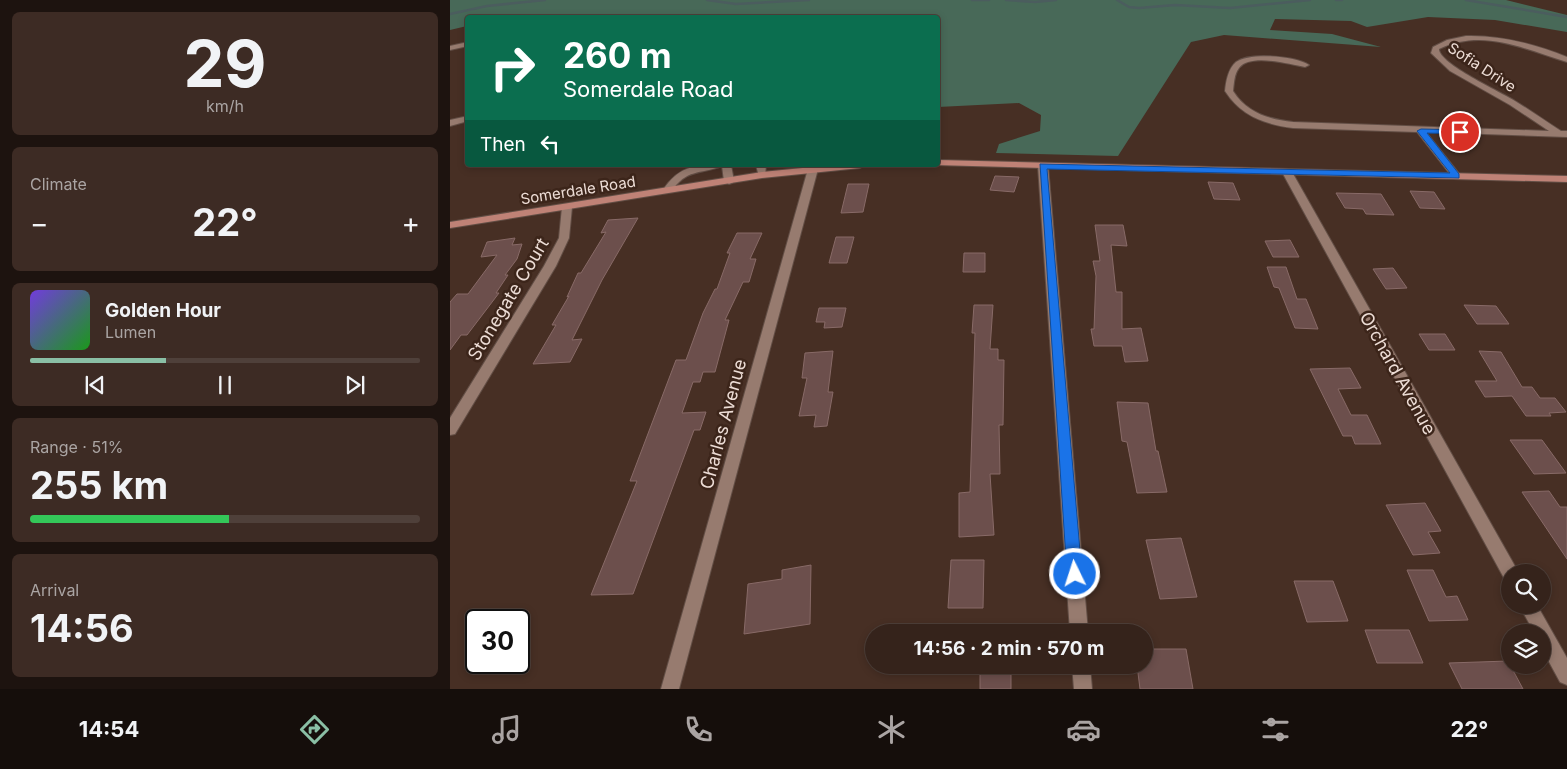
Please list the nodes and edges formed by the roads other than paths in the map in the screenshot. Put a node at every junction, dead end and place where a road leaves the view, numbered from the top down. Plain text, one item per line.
1 (465, 45) edge
2 (450, 48) edge
3 (1567, 60) edge
4 (1305, 65) dead end
5 (465, 119) edge
6 (450, 123) edge
7 (1421, 131) junction
8 (1563, 134) edge
9 (940, 163) edge
10 (1043, 166) junction
11 (708, 167) edge
12 (726, 167) edge
13 (810, 168) edge
14 (762, 170) edge
15 (1287, 172) junction
16 (1456, 176) junction
17 (1567, 179) edge
18 (729, 181) junction
19 (668, 190) junction
20 (567, 207) junction
21 (450, 225) edge
22 (450, 430) edge
23 (1505, 564) edge
24 (1533, 614) edge
25 (1078, 624) edge
26 (1082, 674) edge
27 (1567, 676) edge
28 (670, 689) edge
29 (1083, 689) edge

1 - 2 street
3 - 8 street, Sofia Drive
4 - 7 street, Sofia Drive
5 - 6 street
7 - 8 street, Sofia Drive
7 - 16 street
9 - 10 main road
10 - 15 main road
10 - 25 street
11 - 19 street
12 - 18 street
13 - 14 main road, Somerdale Road
13 - 28 street, Charles Avenue
14 - 18 main road, Somerdale Road
15 - 16 main road
15 - 23 street, Orchard Avenue
16 - 17 main road
18 - 19 main road, Somerdale Road
19 - 20 main road, Somerdale Road
20 - 21 main road, Somerdale Road
20 - 22 street, Stonegate Court
24 - 27 street
26 - 29 street

